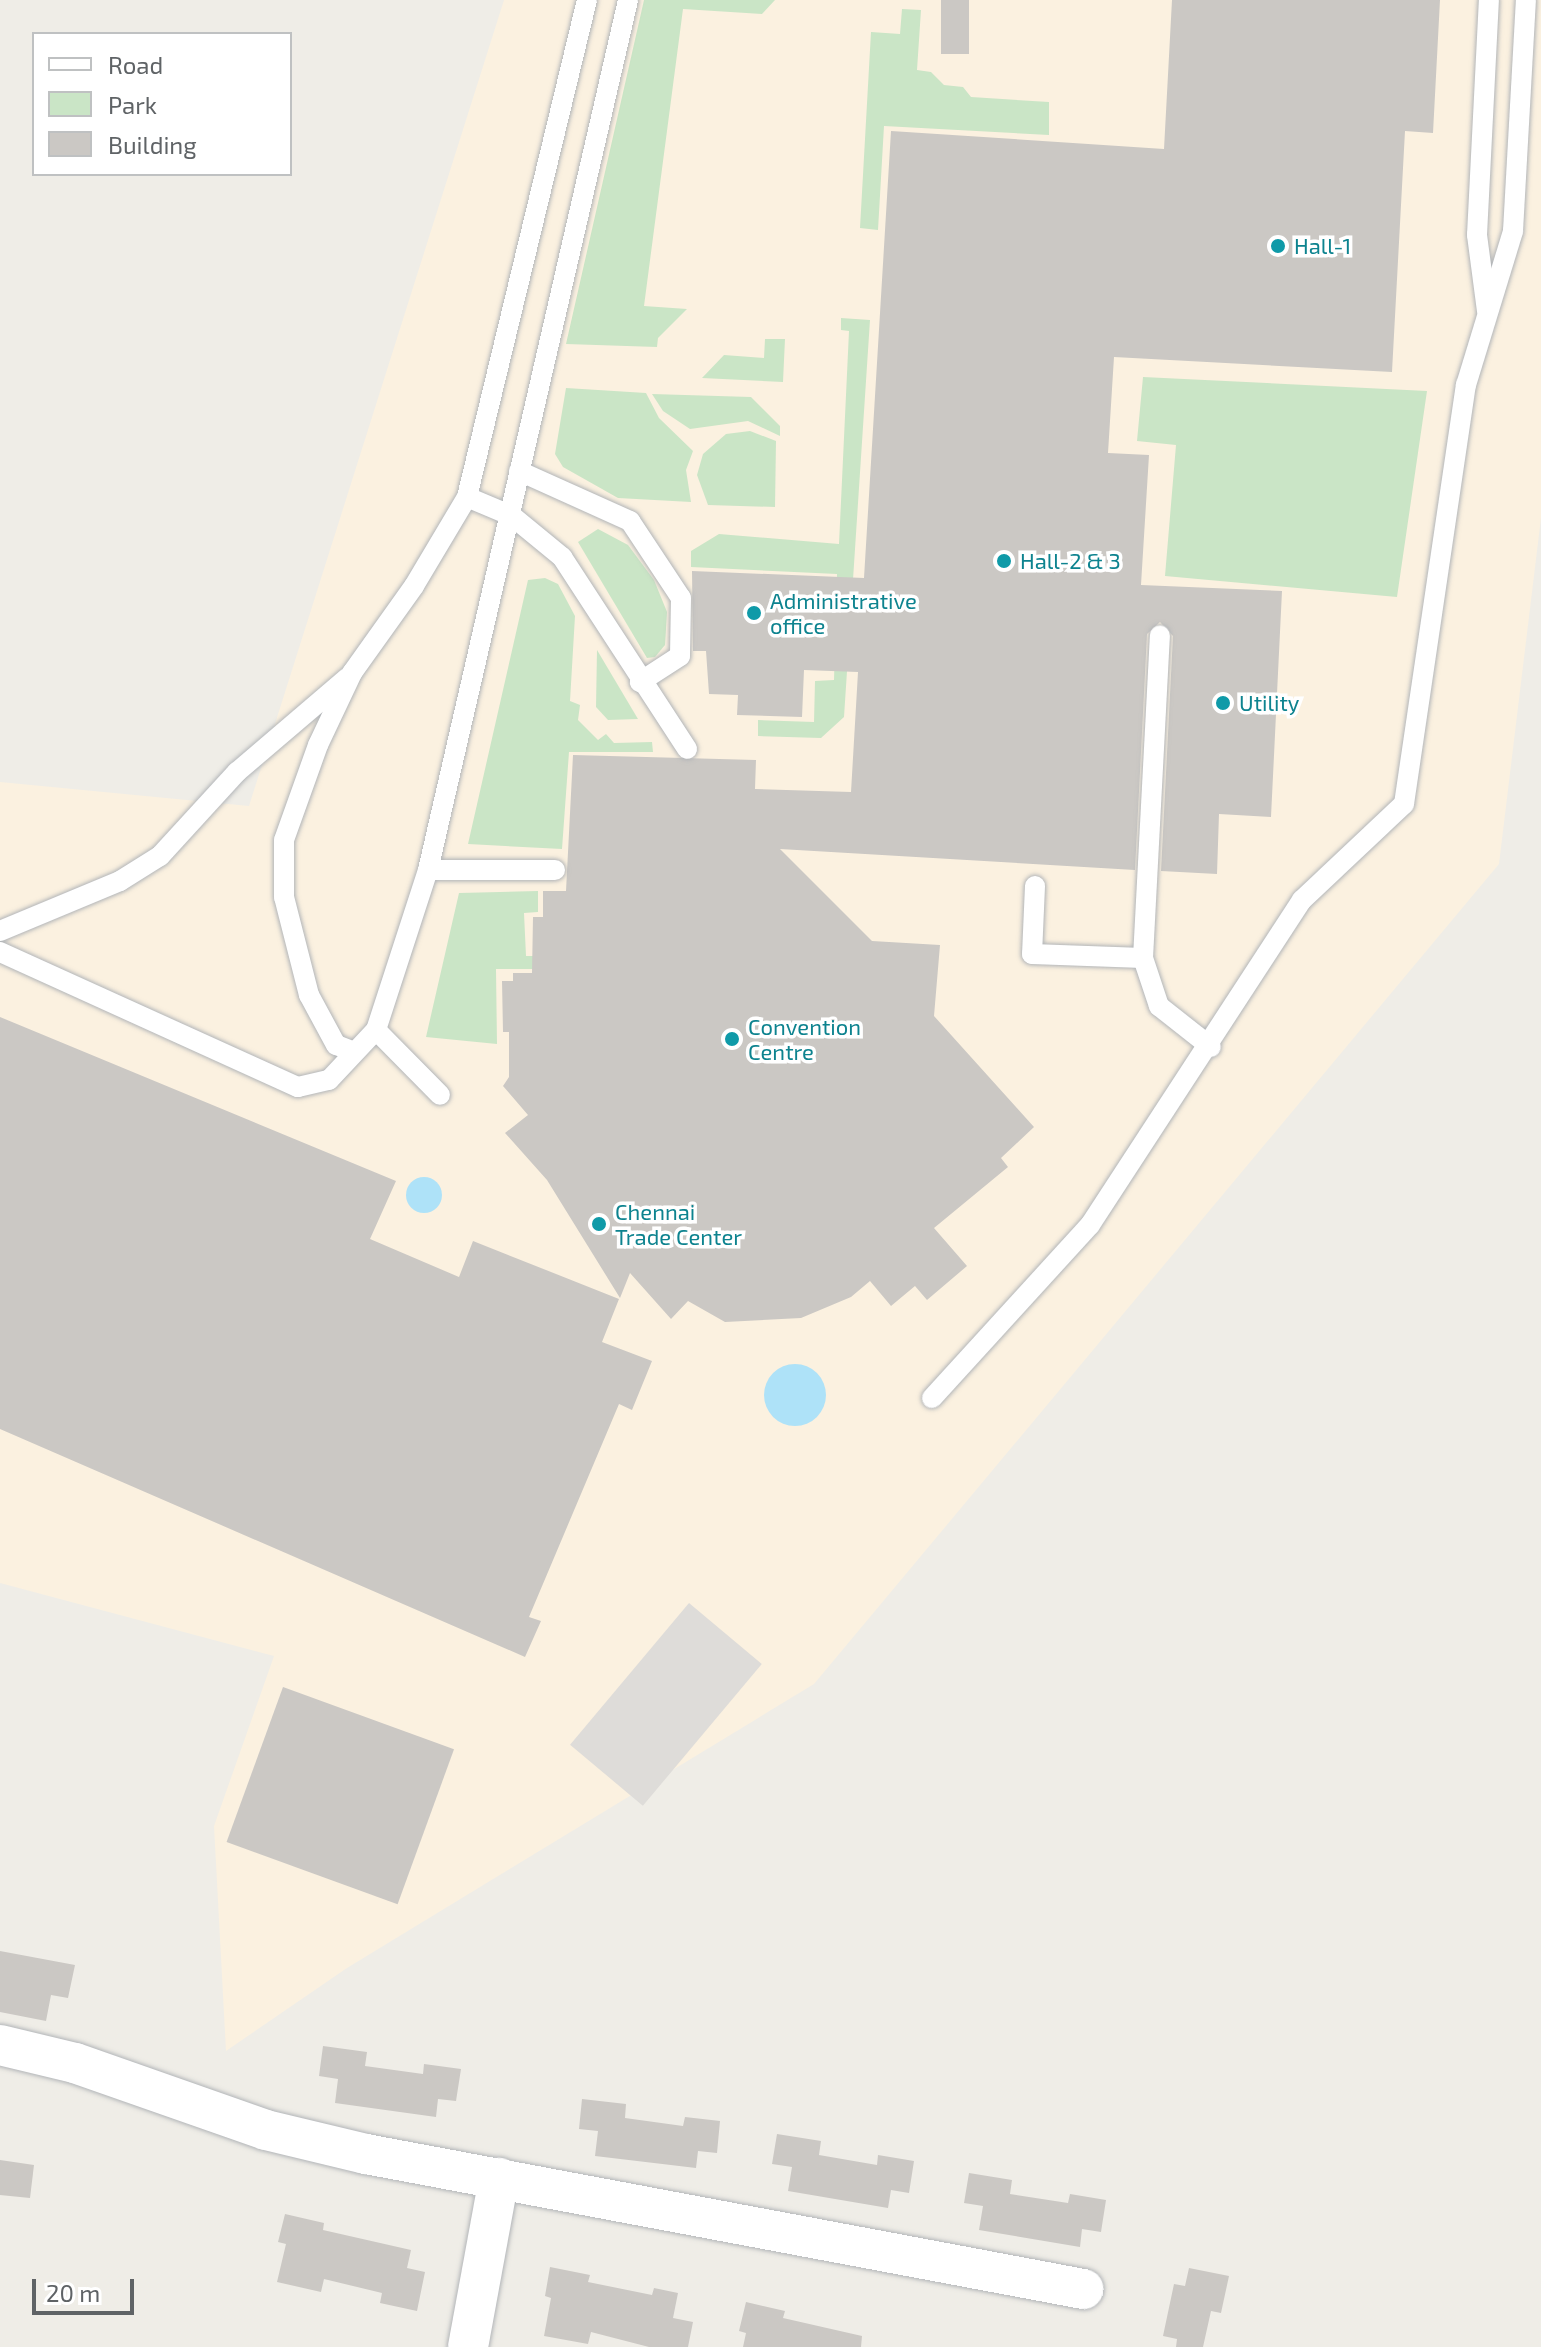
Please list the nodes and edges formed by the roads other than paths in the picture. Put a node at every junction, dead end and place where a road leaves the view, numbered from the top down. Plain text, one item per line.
1 (587, 0) edge
2 (628, 0) edge
3 (1489, 0) edge
4 (1526, 0) edge
5 (1488, 319) junction
6 (519, 471) junction
7 (467, 497) junction
8 (512, 516) junction
9 (1160, 635) dead end
10 (352, 673) junction
11 (640, 682) junction
12 (687, 749) dead end
13 (428, 870) junction
14 (555, 870) dead end
15 (1035, 886) dead end
16 (0, 931) edge
17 (0, 952) edge
18 (1143, 958) junction
19 (376, 1030) junction
20 (1211, 1047) junction
21 (352, 1051) junction
22 (440, 1095) dead end
23 (932, 1398) dead end
24 (0, 2045) edge
25 (499, 2178) junction
26 (1083, 2289) dead end
27 (468, 2347) edge

1 - 7 lane
2 - 6 lane
3 - 5 lane
4 - 5 lane
5 - 20 lane
6 - 8 lane
6 - 11 lane
7 - 8 lane
7 - 10 lane
8 - 11 lane
8 - 13 lane
9 - 18 lane
10 - 16 lane
10 - 21 lane
11 - 12 lane
13 - 14 lane
13 - 19 lane
15 - 18 lane
17 - 21 lane
18 - 20 lane
19 - 21 lane
19 - 22 lane
20 - 23 lane
24 - 25 street
25 - 26 street
25 - 27 street

